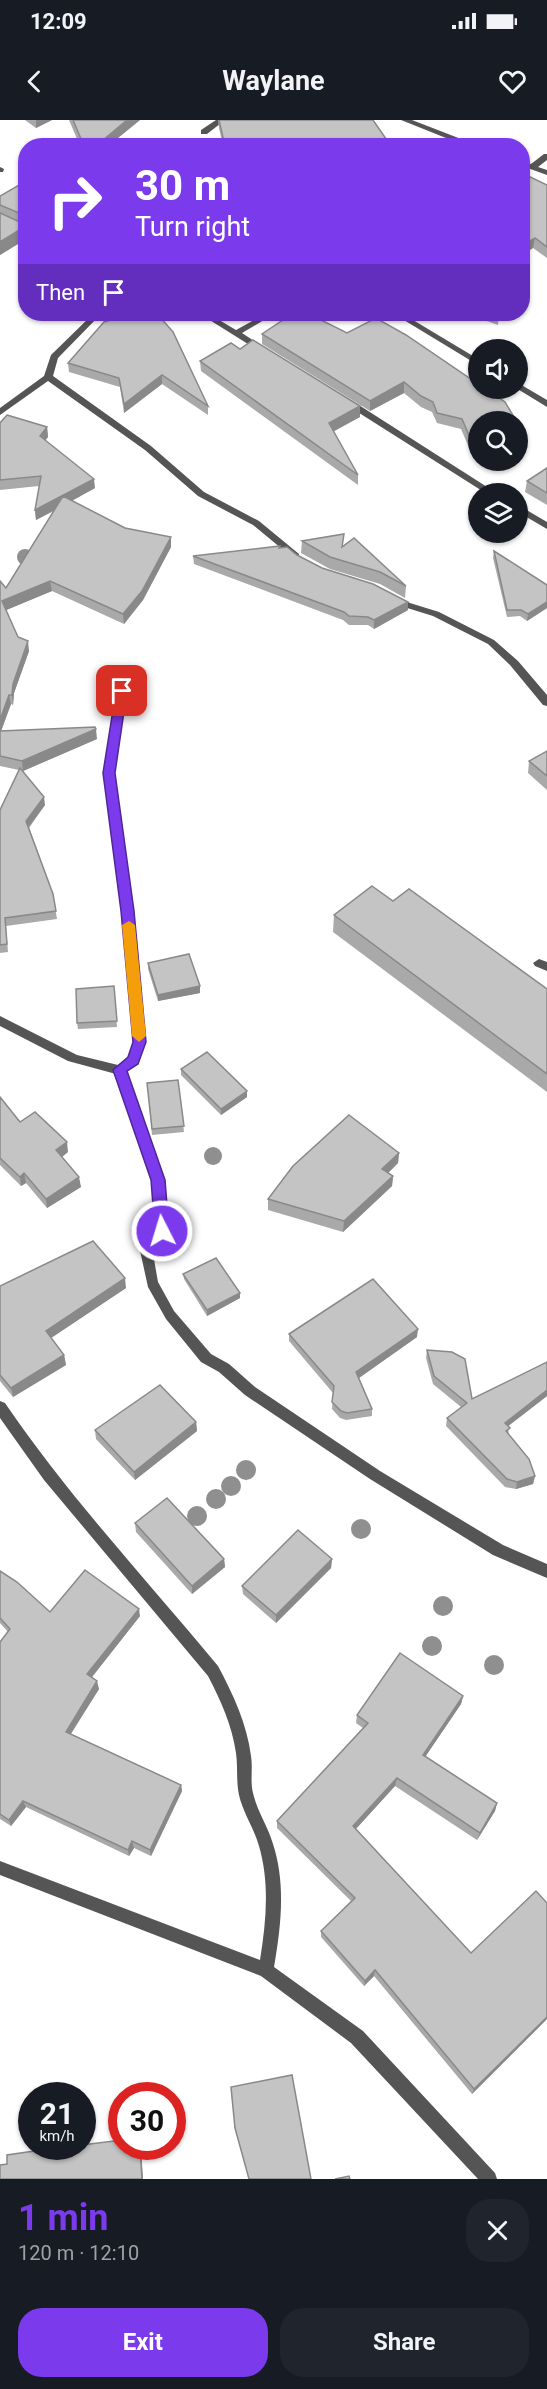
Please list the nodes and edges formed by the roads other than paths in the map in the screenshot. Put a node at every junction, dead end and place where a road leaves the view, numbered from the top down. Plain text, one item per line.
1 (221, 120) edge
2 (405, 120) edge
3 (204, 132) dead end
4 (453, 138) edge
5 (547, 156) edge
6 (531, 166) joint
7 (547, 173) edge
8 (91, 321) edge
9 (216, 321) edge
10 (258, 321) edge
11 (410, 321) edge
12 (237, 333) junction
13 (468, 356) edge
14 (276, 357) edge
15 (48, 376) junction
16 (528, 392) edge
17 (336, 394) edge
18 (547, 404) edge
19 (0, 411) edge
20 (477, 483) edge
21 (528, 514) edge
22 (547, 526) edge
23 (301, 560) edge
24 (383, 592) edge
25 (122, 691) dead end
26 (547, 702) edge
27 (0, 1021) edge
28 (120, 1070) junction
29 (0, 1407) edge
30 (547, 1571) edge
31 (0, 1868) edge
32 (266, 1970) junction
33 (489, 2179) edge

1 - 3 street
2 - 4 street
5 - 6 street
6 - 7 street
8 - 15 street
9 - 12 street
10 - 12 street
11 - 13 street
12 - 14 street
15 - 19 street
15 - 23 street
16 - 18 street
17 - 20 street
21 - 22 street
24 - 26 street
25 - 28 street
27 - 28 street
28 - 30 street
29 - 32 street
31 - 32 street
32 - 33 street

